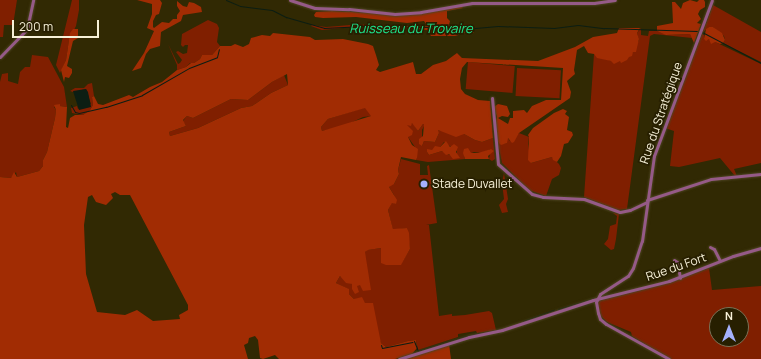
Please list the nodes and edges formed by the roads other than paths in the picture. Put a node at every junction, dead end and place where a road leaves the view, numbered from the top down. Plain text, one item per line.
1 (33, 0) edge
2 (290, 0) edge
3 (615, 0) edge
4 (712, 0) edge
5 (494, 1) edge
6 (510, 1) edge
7 (556, 1) edge
8 (0, 57) edge
9 (492, 98) dead end
10 (761, 174) edge
11 (647, 201) junction
12 (710, 247) dead end
13 (761, 248) edge
14 (674, 260) dead end
15 (720, 261) junction
16 (680, 278) junction
17 (604, 291) junction
18 (606, 297) junction
19 (597, 300) junction
20 (399, 359) edge
21 (669, 359) edge

1 - 8 street
2 - 5 street
3 - 7 street
4 - 11 street, Rue du Stratégique
5 - 6 street
6 - 7 street
9 - 11 street
10 - 11 street
11 - 17 street, Rue du Stratégique
12 - 15 street
13 - 15 street, Rue du Fort
14 - 16 street
15 - 16 street, Rue du Fort
16 - 18 street, Rue du Fort
17 - 18 street
17 - 19 street, Rue du Stratégique
18 - 19 street, Rue du Fort
19 - 20 street, Rue du Fort
19 - 21 street

